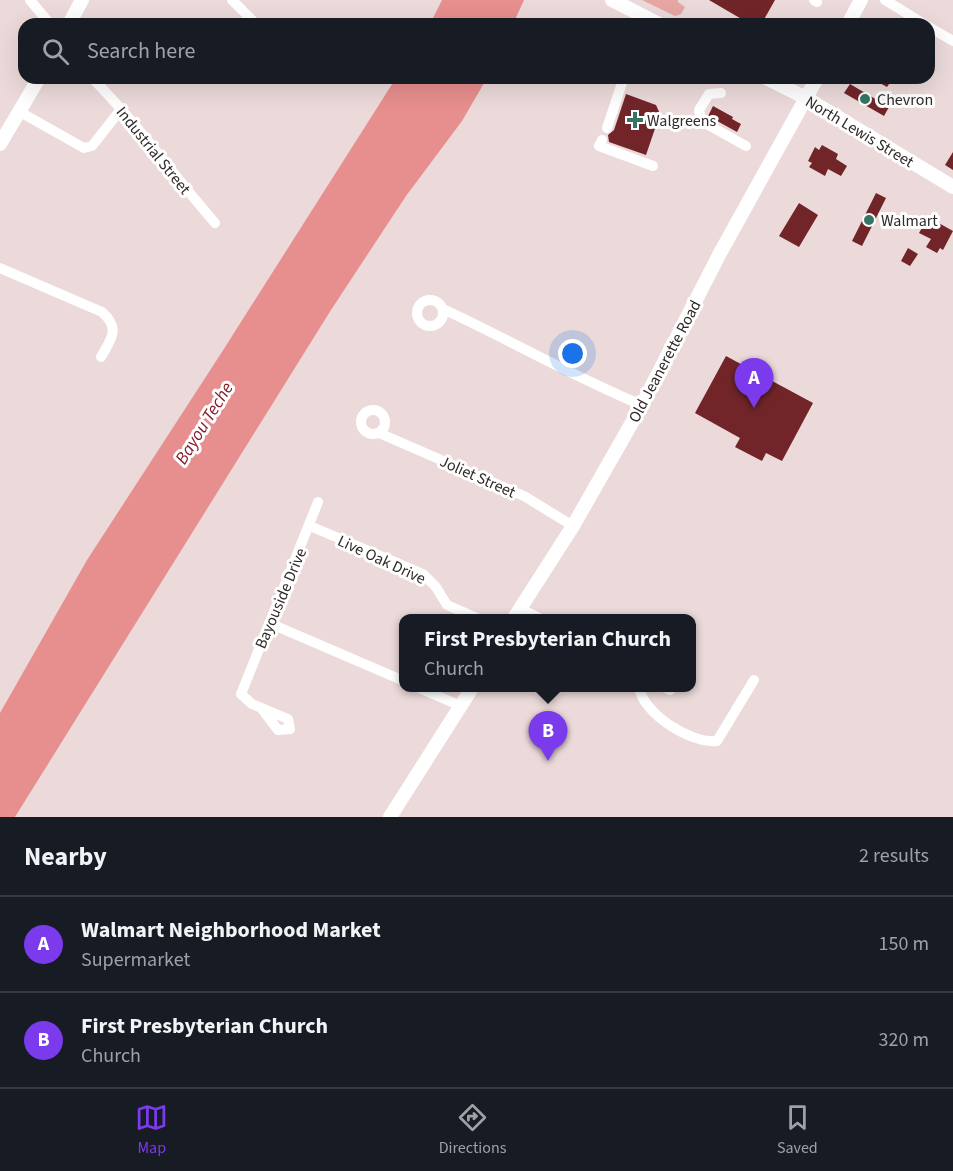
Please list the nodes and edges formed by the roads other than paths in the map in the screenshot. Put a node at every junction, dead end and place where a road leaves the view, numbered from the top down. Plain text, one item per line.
1 (30, 0) edge
2 (82, 0) edge
3 (232, 0) edge
4 (612, 0) edge
5 (861, 0) edge
6 (885, 0) edge
7 (45, 18) edge
8 (72, 18) edge
9 (250, 18) edge
10 (647, 18) edge
11 (851, 18) edge
12 (914, 18) edge
13 (935, 30) edge
14 (953, 41) edge
15 (36, 84) edge
16 (98, 84) edge
17 (622, 84) edge
18 (778, 84) edge
19 (814, 84) edge
20 (721, 93) dead end
21 (806, 98) junction
22 (122, 108) junction
23 (20, 112) junction
24 (607, 128) dead end
25 (602, 140) dead end
26 (0, 144) edge
27 (746, 146) dead end
28 (653, 166) dead end
29 (953, 187) edge
30 (215, 223) dead end
31 (0, 268) edge
32 (443, 309) dead end
33 (101, 357) dead end
34 (642, 405) junction
35 (379, 433) dead end
36 (318, 502) dead end
37 (310, 526) junction
38 (573, 526) junction
39 (468, 614) edge
40 (517, 614) edge
41 (269, 623) junction
42 (399, 679) edge
43 (754, 680) dead end
44 (430, 692) edge
45 (469, 692) edge
46 (641, 692) edge
47 (461, 706) junction
48 (262, 709) dead end
49 (390, 817) edge

1 - 7 street
2 - 8 main road
3 - 9 street
4 - 10 main road
5 - 11 main road
6 - 12 street
13 - 14 street
15 - 23 main road
16 - 22 street, Industrial Street
17 - 24 street
18 - 21 main road, North Lewis Street
19 - 21 main road, Old Jeanerette Road
20 - 27 street
21 - 29 main road, North Lewis Street
21 - 34 main road, Old Jeanerette Road
22 - 23 street
22 - 30 street, Industrial Street
23 - 26 main road
25 - 28 street
31 - 33 street
32 - 34 street
34 - 38 main road, Old Jeanerette Road
35 - 38 street, Joliet Street
36 - 37 street, Bayouside Drive
37 - 39 street, Live Oak Drive
37 - 41 street, Bayouside Drive
38 - 40 main road, Old Jeanerette Road
41 - 42 street
41 - 48 street, Bayouside Drive
43 - 46 street
44 - 47 street
45 - 47 main road
47 - 49 main road

